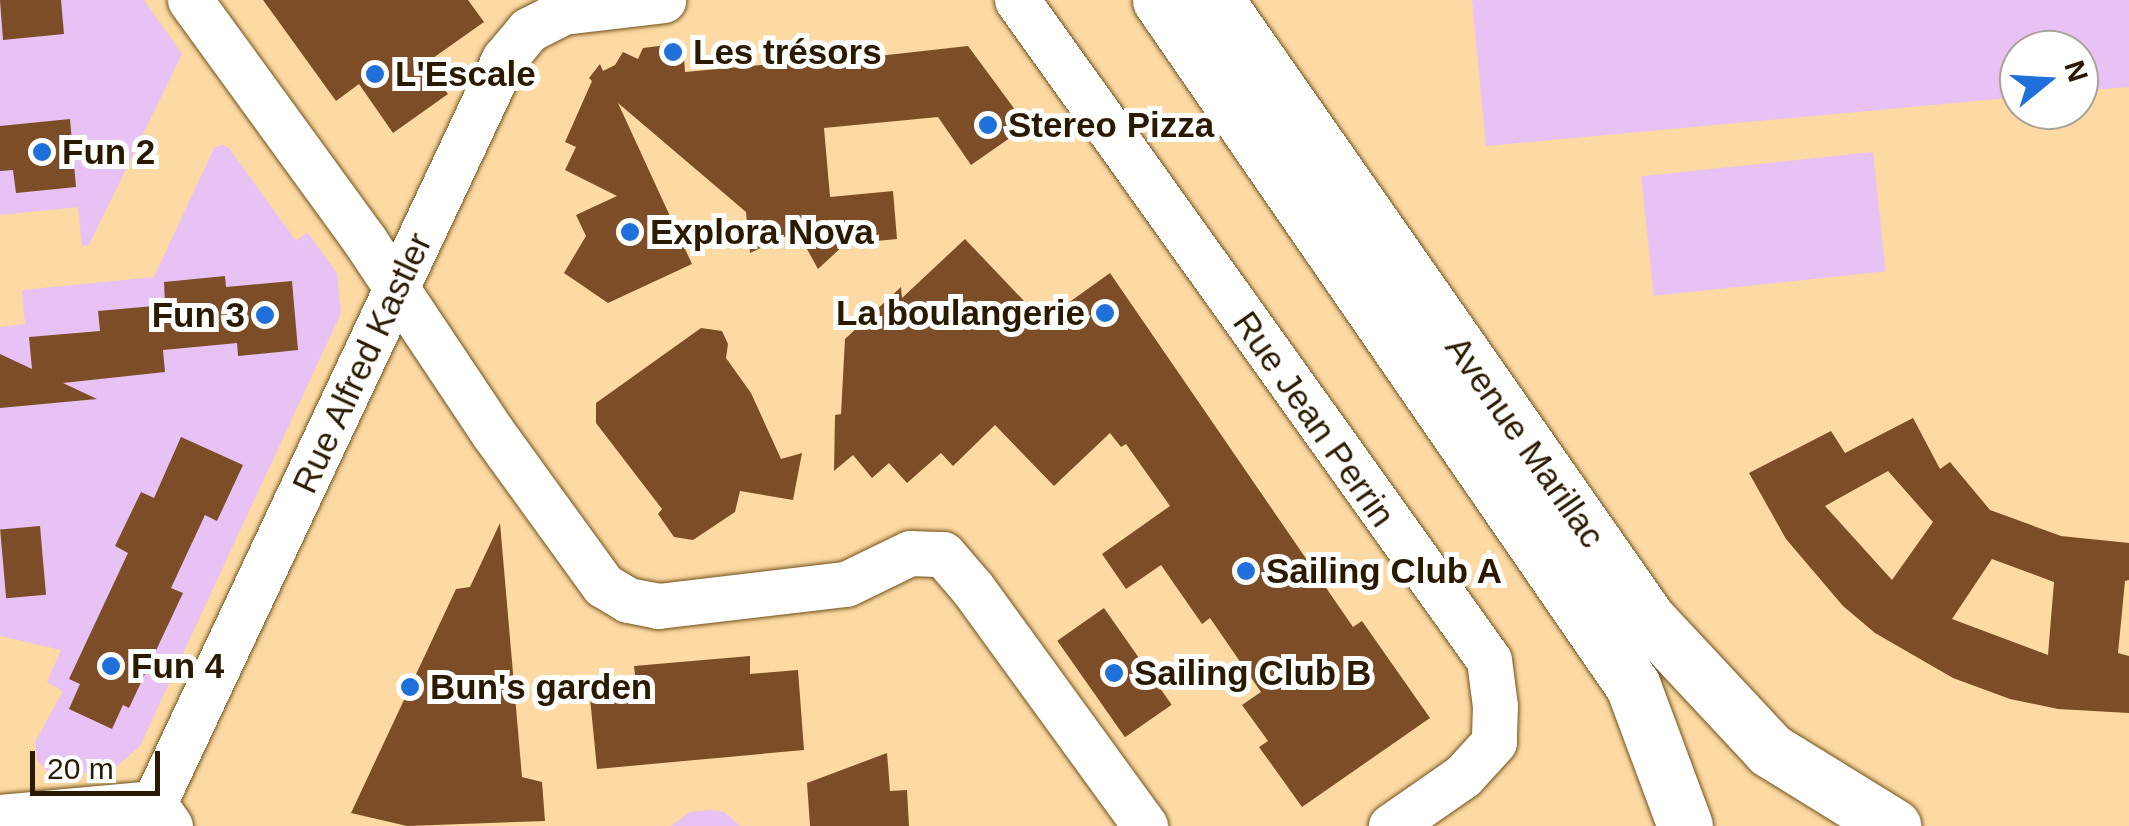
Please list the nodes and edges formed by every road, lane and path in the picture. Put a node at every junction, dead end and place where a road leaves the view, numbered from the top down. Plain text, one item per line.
1 (190, 0) edge
2 (663, 0) edge
3 (1017, 0) edge
4 (1160, 0) edge
5 (1216, 0) edge
6 (397, 291) junction
7 (162, 814) edge
8 (0, 817) edge
9 (1145, 826) edge
10 (1390, 826) edge
11 (1685, 826) edge
12 (1893, 826) edge

1 - 6 street
2 - 6 street, Rue Alfred Kastler
3 - 10 street, Rue Jean Perrin
4 - 11 street, Avenue Marillac
5 - 12 street, Avenue Marillac
6 - 7 street, Rue Alfred Kastler
6 - 9 street
7 - 8 street

